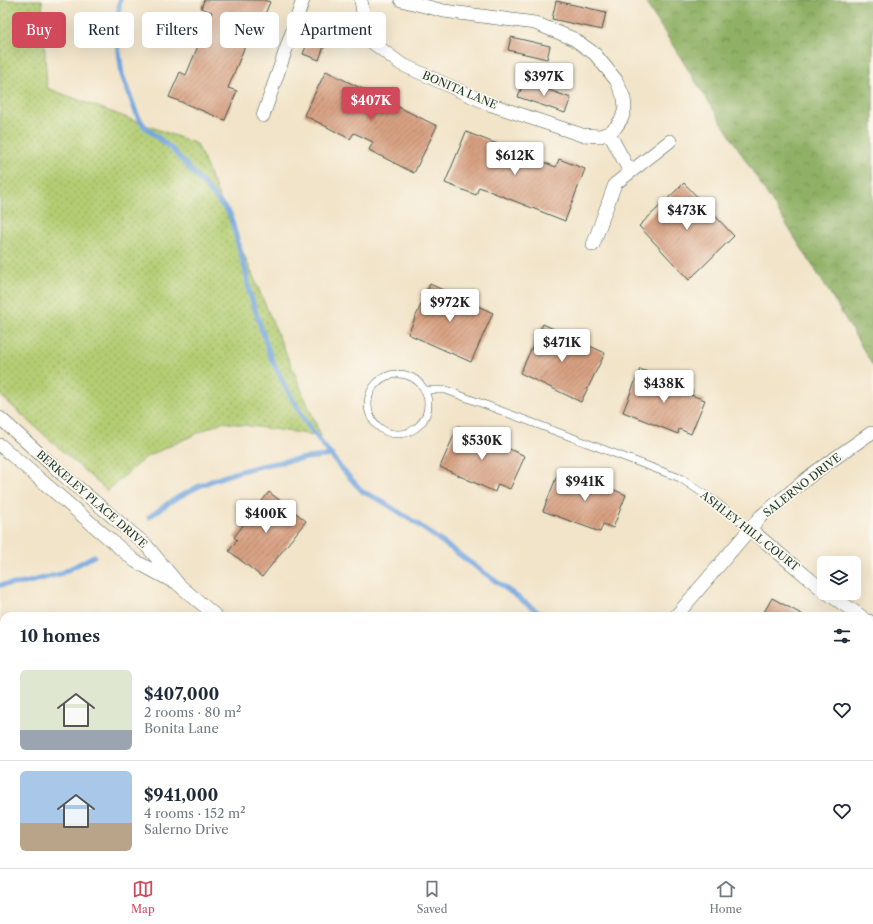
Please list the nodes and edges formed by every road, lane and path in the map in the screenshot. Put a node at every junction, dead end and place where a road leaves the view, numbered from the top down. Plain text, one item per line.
1 (303, 0) edge
2 (361, 0) edge
3 (401, 0) edge
4 (263, 116) dead end
5 (609, 133) junction
6 (670, 141) dead end
7 (630, 172) junction
8 (593, 245) dead end
9 (425, 390) junction
10 (0, 418) edge
11 (871, 433) dead end
12 (0, 445) edge
13 (750, 529) junction
14 (817, 584) edge
15 (179, 585) junction
16 (837, 600) edge
17 (211, 612) edge
18 (679, 612) edge
19 (854, 612) edge

1 - 4 street
2 - 5 street, BONITA LANE
3 - 5 street
5 - 7 street
6 - 7 street
7 - 8 street
9 - 9 lane
9 - 13 lane, ASHLEY HILL COURT
10 - 15 street, BERKELEY PLACE DRIVE
11 - 13 street, SALERNO DRIVE
12 - 15 street, BERKELEY PLACE DRIVE
13 - 14 street, ASHLEY HILL COURT
13 - 18 street, SALERNO DRIVE
15 - 17 street, BERKELEY PLACE DRIVE
16 - 19 street

